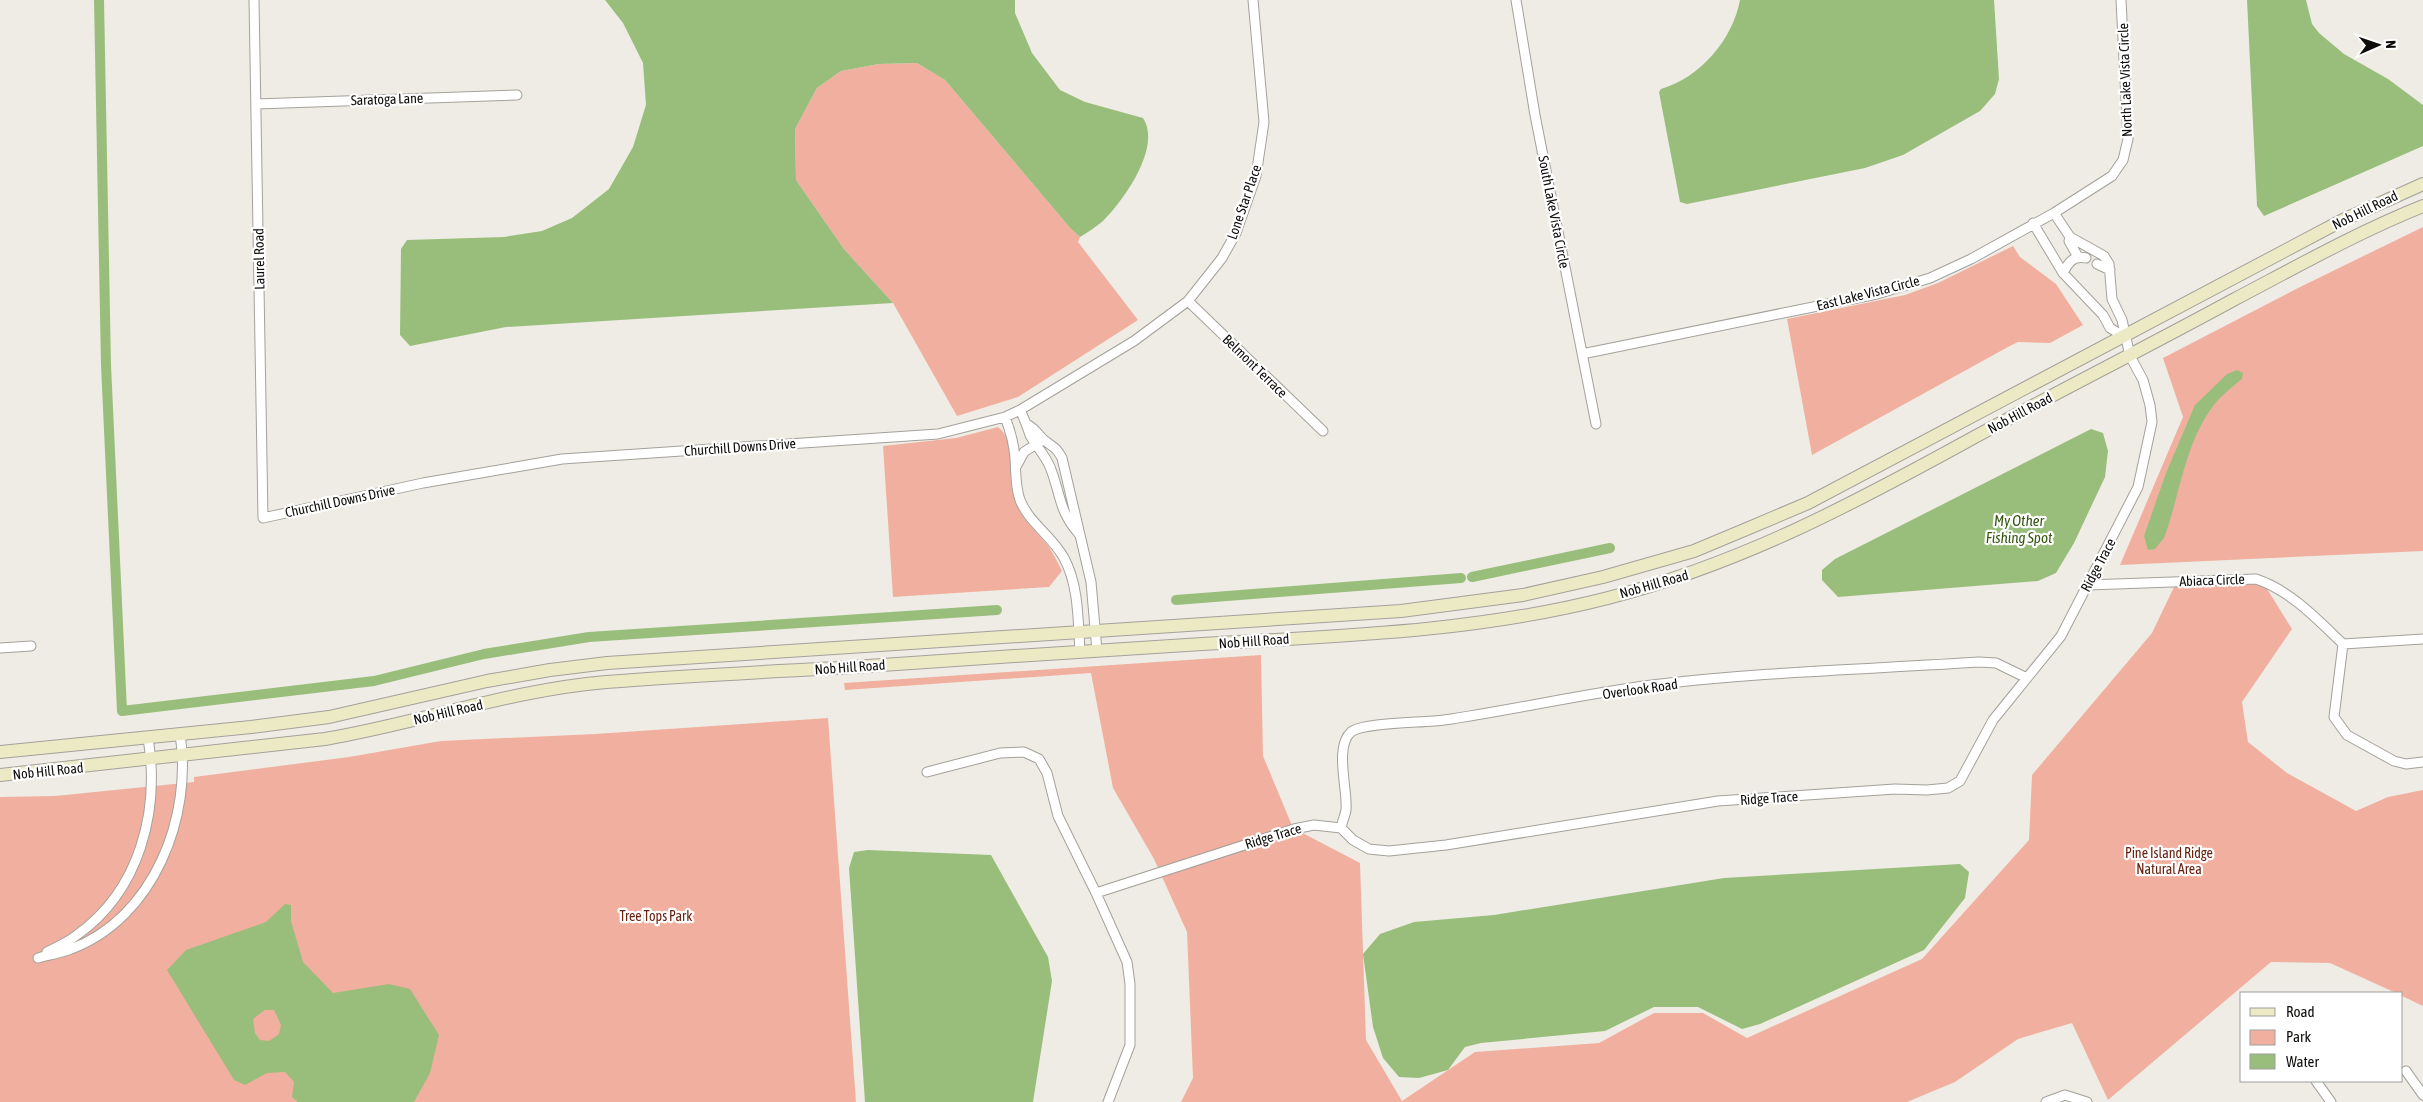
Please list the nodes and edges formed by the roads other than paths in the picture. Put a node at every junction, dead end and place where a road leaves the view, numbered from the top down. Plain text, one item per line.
1 (254, 0) edge
2 (1253, 0) edge
3 (1516, 0) edge
4 (2121, 0) edge
5 (517, 95) dead end
6 (256, 104) junction
7 (2123, 160) joint
8 (2423, 184) edge
9 (2423, 206) edge
10 (2054, 212) junction
11 (2033, 223) junction
12 (2070, 237) junction
13 (2097, 264) dead end
14 (2110, 270) junction
15 (2063, 273) junction
16 (1188, 301) junction
17 (2125, 337) junction
18 (1582, 354) junction
19 (2130, 356) junction
20 (1020, 410) junction
21 (1004, 417) junction
22 (1596, 424) dead end
23 (1323, 431) dead end
24 (1040, 442) junction
25 (1016, 467) junction
26 (263, 518) joint
27 (1079, 534) junction
28 (2088, 585) junction
29 (1095, 630) junction
30 (1078, 631) junction
31 (2423, 639) edge
32 (2344, 644) junction
33 (31, 646) dead end
34 (0, 648) edge
35 (1097, 651) junction
36 (1080, 652) junction
37 (2027, 678) junction
38 (180, 734) junction
39 (148, 738) junction
40 (0, 752) edge
41 (183, 756) junction
42 (152, 760) junction
43 (2423, 762) edge
44 (927, 772) dead end
45 (0, 776) edge
46 (1341, 828) junction
47 (1096, 893) junction
48 (2406, 1071) dead end
49 (2317, 1082) edge
50 (2423, 1095) edge
51 (1108, 1102) edge
52 (2046, 1102) edge
53 (2087, 1102) edge
54 (2331, 1102) edge

1 - 6 street, Laurel Road
2 - 16 street, Lone Star Place
3 - 18 street, South Lake Vista Circle
4 - 7 street, North Lake Vista Circle
5 - 6 street, Saratoga Lane
6 - 26 street, Laurel Road
7 - 10 street, East Lake Vista Circle
8 - 17 main road, Nob Hill Road
9 - 19 main road, Nob Hill Road
10 - 11 street, East Lake Vista Circle
10 - 12 street
11 - 15 street
11 - 18 street, East Lake Vista Circle
12 - 14 street
12 - 15 street
13 - 14 street
14 - 17 street, Ridge Trace
15 - 17 street
16 - 20 street, Churchill Downs Drive
16 - 23 street, Belmont Terrace
17 - 19 street, Ridge Trace
17 - 29 main road, Nob Hill Road
18 - 22 street, South Lake Vista Circle
19 - 28 street, Ridge Trace
19 - 35 main road, Nob Hill Road
20 - 21 street, Churchill Downs Drive
20 - 24 street
21 - 25 street
21 - 26 street, Churchill Downs Drive
24 - 25 street
24 - 27 street
24 - 27 street
25 - 30 street
27 - 29 street
28 - 32 street, Abiaca Circle
28 - 37 street, Ridge Trace
29 - 30 main road, Nob Hill Road
29 - 35 street
30 - 36 street
30 - 38 main road, Nob Hill Road
31 - 32 street
32 - 43 street
33 - 34 street
35 - 36 main road, Nob Hill Road
36 - 41 main road, Nob Hill Road
37 - 46 street, Ridge Trace
37 - 46 street, Overlook Road
38 - 39 main road, Nob Hill Road
38 - 41 street
39 - 40 main road, Nob Hill Road
39 - 42 street
41 - 42 main road, Nob Hill Road
41 - 42 street
42 - 45 main road, Nob Hill Road
44 - 47 street
46 - 47 street, Ridge Trace
47 - 51 street
48 - 50 street
49 - 54 street
52 - 53 street

